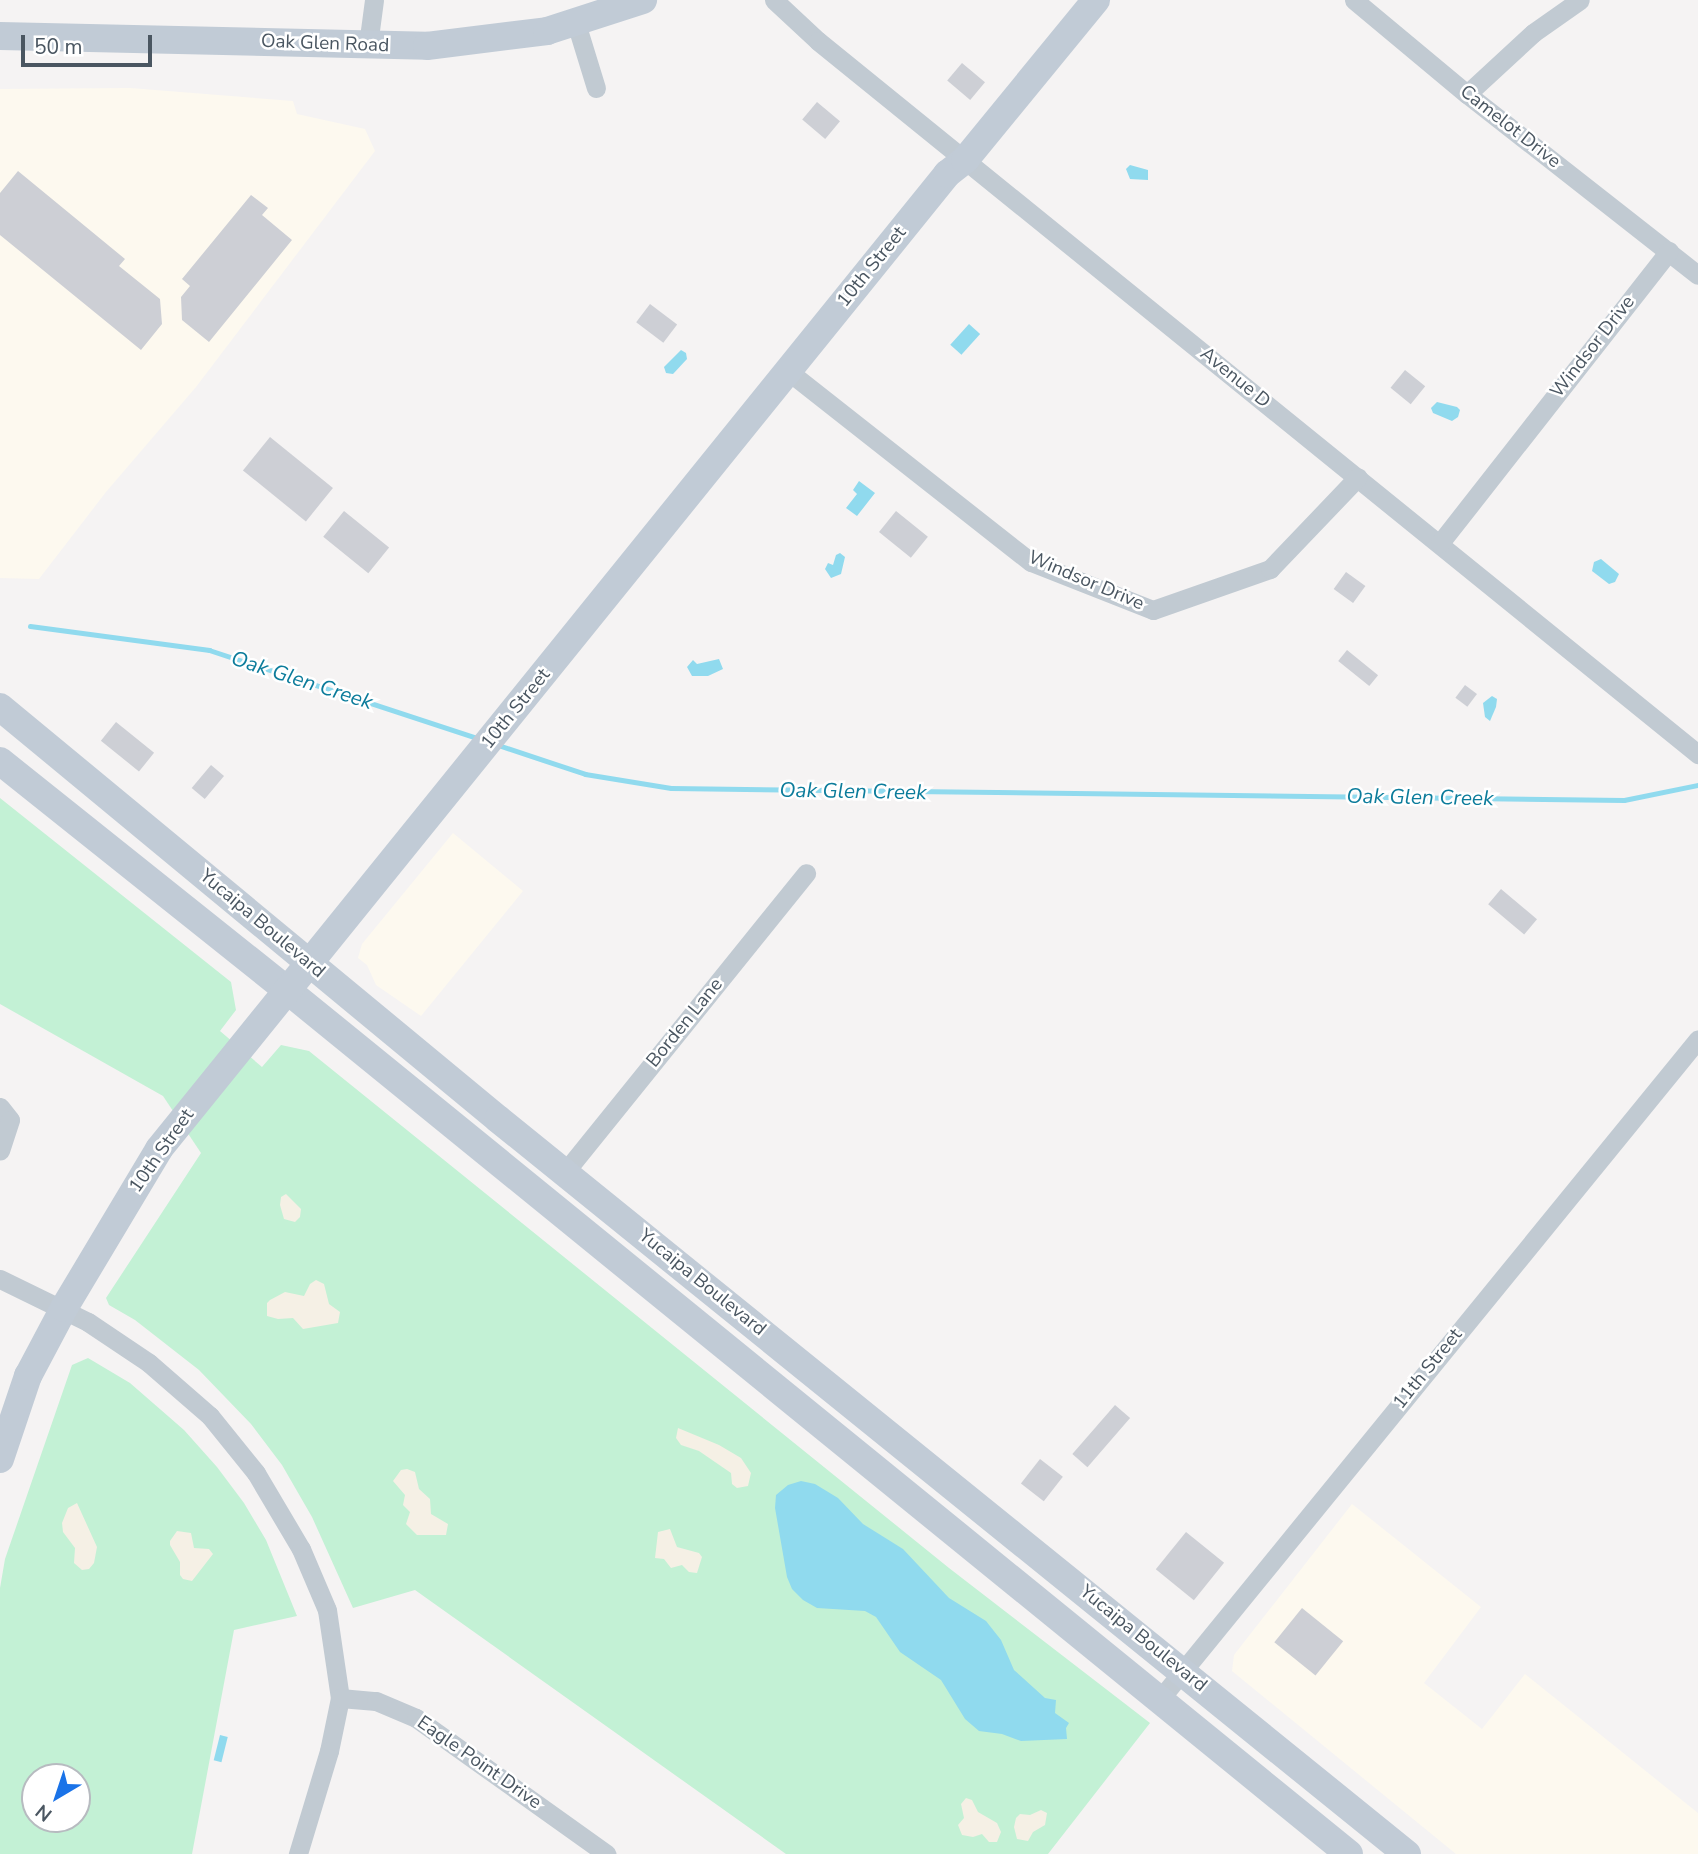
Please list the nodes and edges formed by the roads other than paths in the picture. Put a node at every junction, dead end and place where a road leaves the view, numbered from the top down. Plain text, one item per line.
1 (374, 0) edge
2 (643, 0) edge
3 (774, 0) edge
4 (1096, 0) edge
5 (1354, 0) edge
6 (1580, 0) edge
7 (576, 23) junction
8 (0, 36) edge
9 (368, 45) junction
10 (596, 88) dead end
11 (1467, 94) junction
12 (965, 160) junction
13 (1669, 251) junction
14 (1698, 275) edge
15 (788, 371) junction
16 (1358, 477) junction
17 (1440, 543) junction
18 (0, 707) edge
19 (1698, 754) edge
20 (0, 761) edge
21 (807, 873) dead end
22 (308, 963) junction
23 (287, 990) junction
24 (1698, 1039) edge
25 (0, 1107) edge
26 (0, 1150) edge
27 (565, 1172) junction
28 (0, 1279) edge
29 (64, 1308) junction
30 (0, 1459) edge
31 (1182, 1671) junction
32 (340, 1698) junction
33 (1160, 1699) junction
34 (298, 1854) edge
35 (607, 1854) edge
36 (1349, 1854) edge
37 (1407, 1854) edge

1 - 9 street
2 - 7 main road, Oak Glen Road
3 - 12 street, Avenue D
4 - 12 main road, 10th Street
5 - 11 street, Camelot Drive
6 - 11 street
7 - 9 main road, Oak Glen Road
7 - 10 street
8 - 9 main road, Oak Glen Road
11 - 13 street, Camelot Drive
12 - 15 main road, 10th Street
12 - 16 street, Avenue D
13 - 14 street, Camelot Drive
13 - 17 street, Windsor Drive
15 - 16 street, Windsor Drive
15 - 22 main road, 10th Street
16 - 17 street, Avenue D
17 - 19 street, Avenue D
18 - 22 main road, Yucaipa Boulevard
20 - 23 main road, Yucaipa Boulevard
21 - 27 street, Borden Lane
22 - 23 main road, 10th Street
22 - 27 main road, Yucaipa Boulevard
23 - 29 main road, 10th Street
23 - 33 main road, Yucaipa Boulevard
24 - 31 street, 11th Street
25 - 26 street
27 - 31 main road, Yucaipa Boulevard
28 - 29 street
29 - 30 main road, 10th Street
29 - 32 street
31 - 33 street, 11th Street
31 - 37 main road, Yucaipa Boulevard
32 - 34 street
32 - 35 street, Eagle Point Drive
33 - 36 main road, Yucaipa Boulevard

